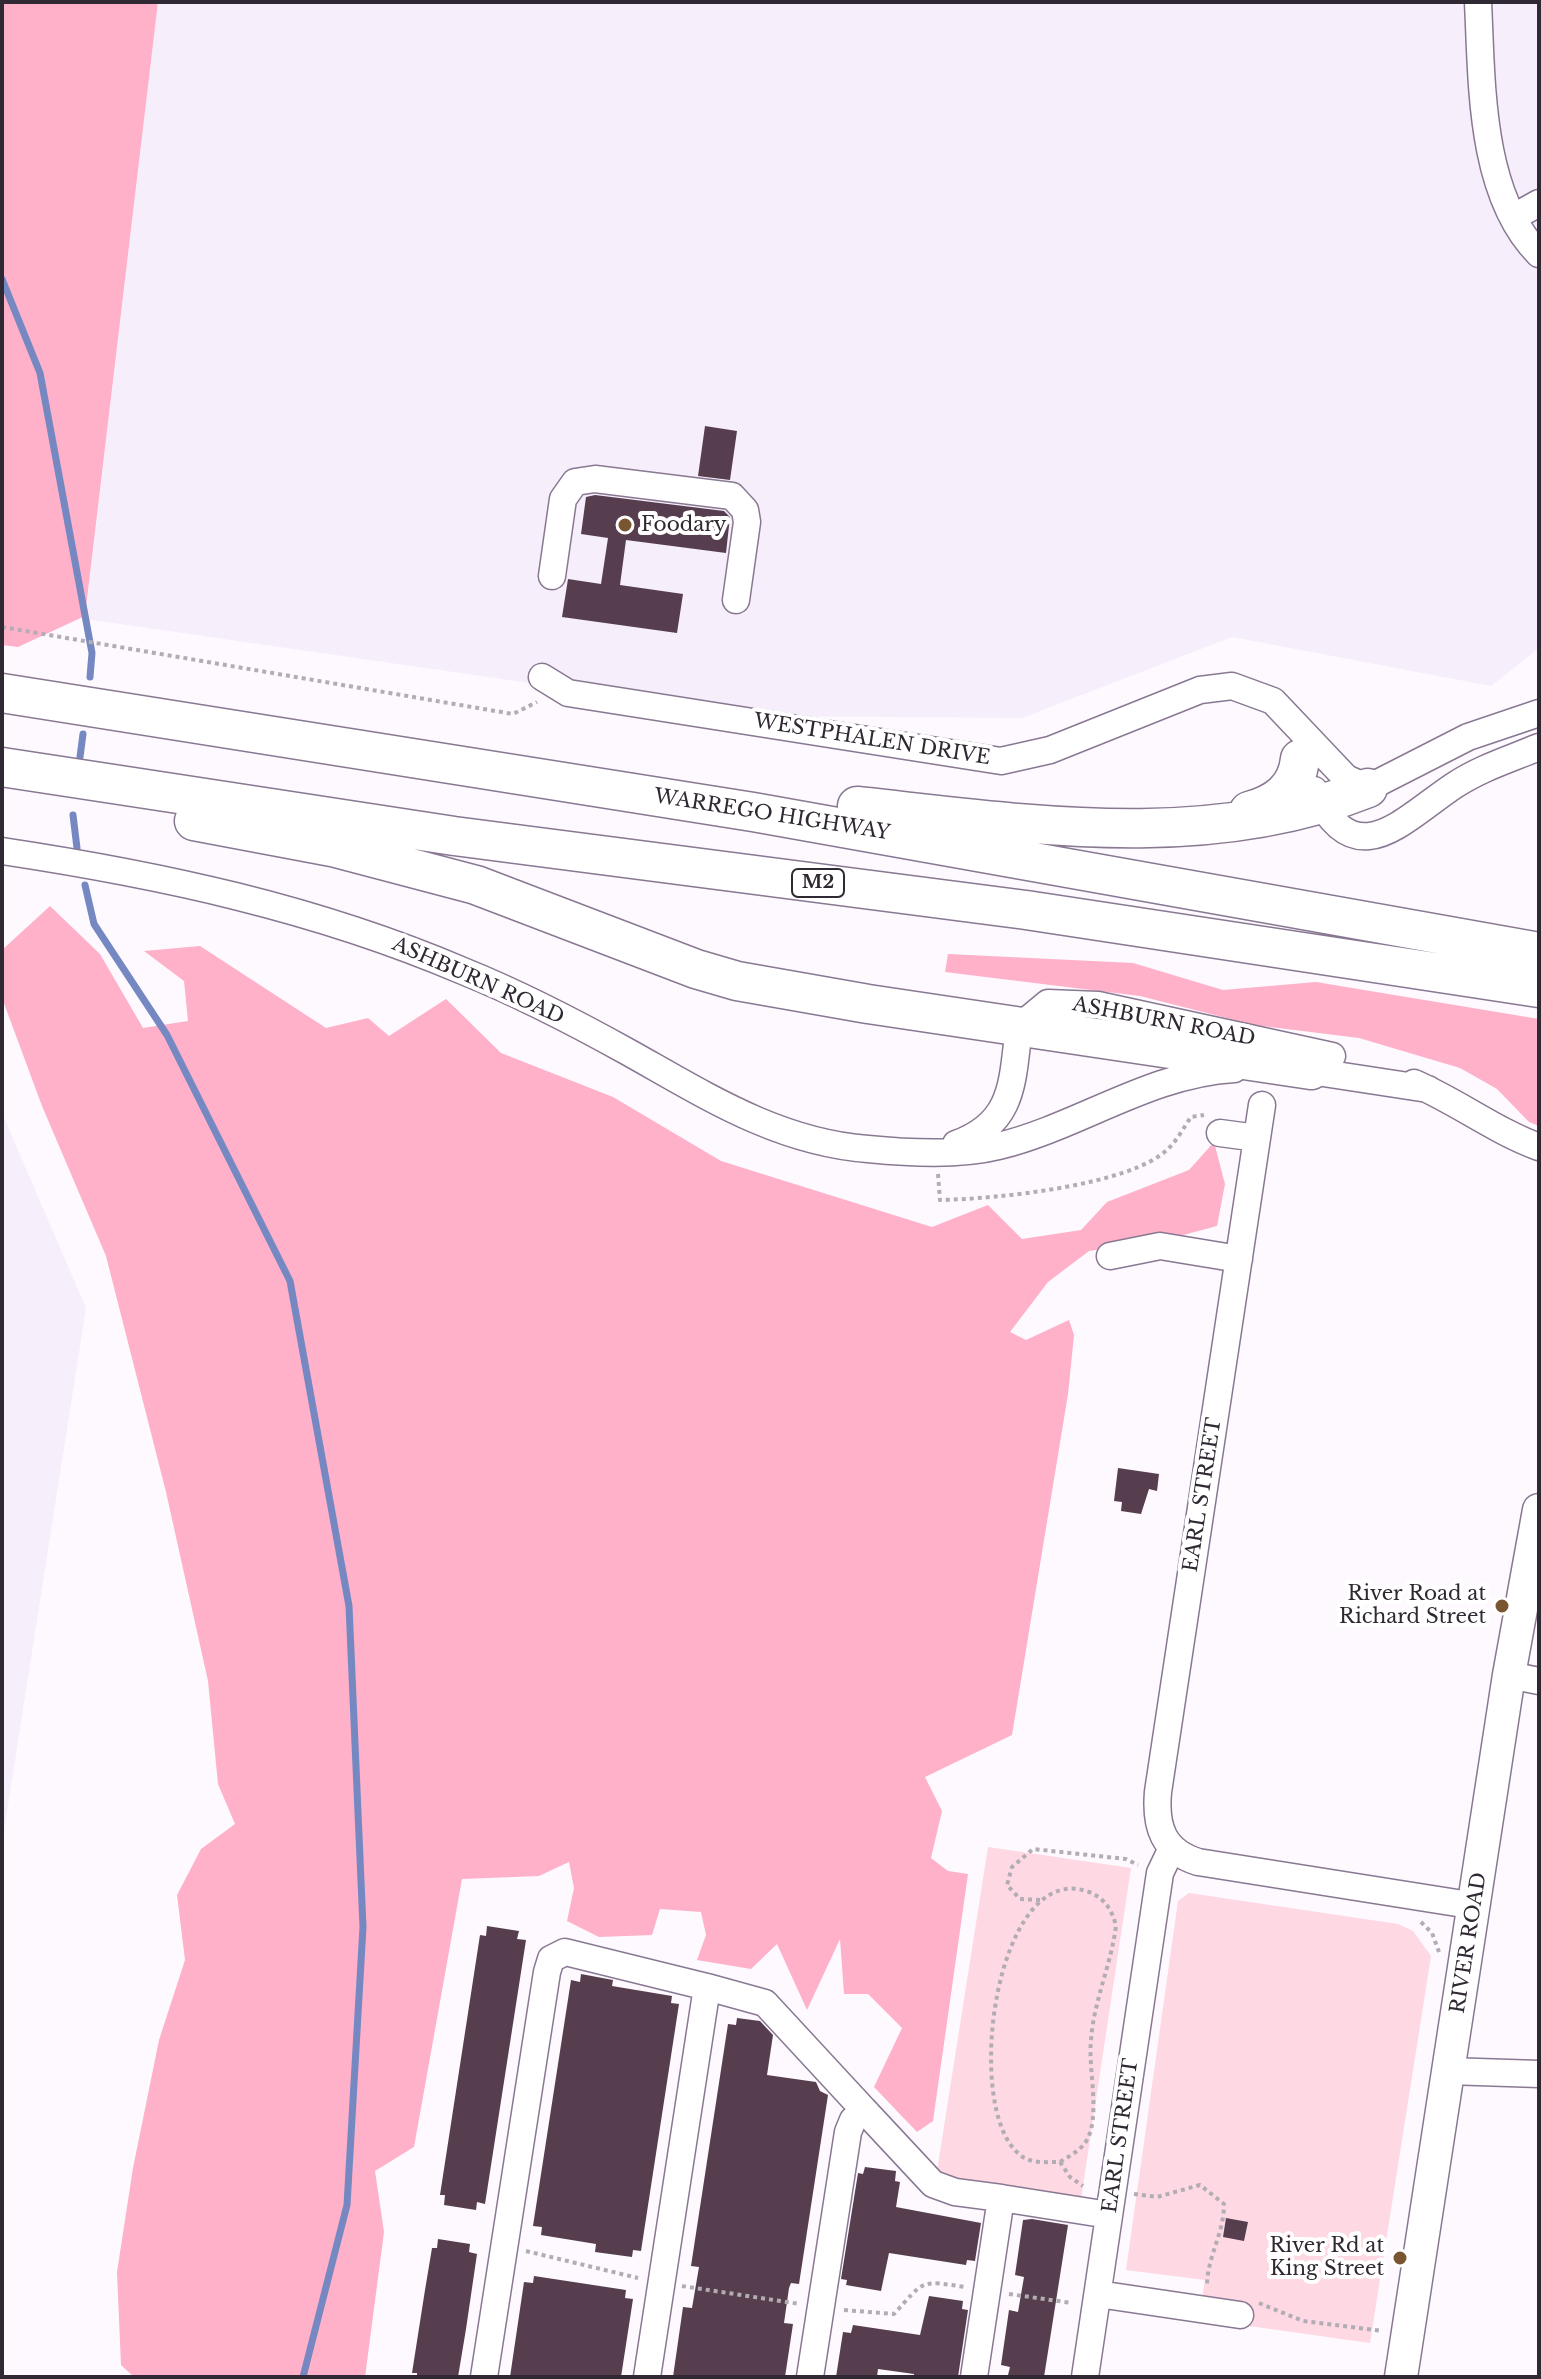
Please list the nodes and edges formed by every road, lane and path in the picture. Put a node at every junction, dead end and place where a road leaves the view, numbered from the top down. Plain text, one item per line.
1 (1478, 2) edge
2 (1539, 203) edge
3 (1514, 217) junction
4 (1539, 254) edge
5 (552, 576) dead end
6 (736, 600) dead end
7 (2, 627) edge
8 (550, 684) joint
9 (2, 693) edge
10 (1285, 711) junction
11 (1539, 713) edge
12 (1539, 747) edge
13 (1300, 759) junction
14 (2, 767) edge
15 (2, 787) edge
16 (1368, 788) junction
17 (1321, 804) junction
18 (753, 812) junction
19 (1176, 828) junction
20 (2, 851) edge
21 (1539, 952) edge
22 (1539, 988) edge
23 (1019, 1027) junction
24 (1311, 1070) junction
25 (1428, 1089) junction
26 (1262, 1105) dead end
27 (1220, 1133) joint
28 (1513, 1137) junction
29 (1257, 1138) junction
30 (1539, 1147) edge
31 (937, 1150) junction
32 (1539, 1167) edge
33 (1110, 1256) dead end
34 (1239, 1259) junction
35 (1539, 1510) edge
36 (1524, 1678) edge
37 (1171, 1850) junction
38 (1141, 1872) dead end
39 (1040, 1900) dead end
40 (1476, 1906) junction
41 (1410, 1917) dead end
42 (1440, 1958) dead end
43 (707, 1987) junction
44 (1448, 2071) junction
45 (1539, 2074) edge
46 (864, 2110) junction
47 (1001, 2198) junction
48 (1109, 2215) junction
49 (1098, 2294) junction
50 (1240, 2315) dead end
51 (1384, 2315) dead end
52 (1379, 2346) dead end
53 (484, 2377) edge
54 (647, 2377) edge
55 (810, 2377) edge
56 (974, 2377) edge
57 (1085, 2377) edge
58 (1401, 2377) edge

1 - 3 street
2 - 3 street
3 - 4 street
5 - 6 street
7 - 8 path
8 - 10 street, WESTPHALEN DRIVE
9 - 18 highway, WARREGO HIGHWAY
10 - 13 street
10 - 16 street, WESTPHALEN DRIVE
11 - 16 street
12 - 17 street
13 - 17 street
13 - 19 highway
14 - 22 highway, M2
15 - 23 highway
16 - 17 highway
17 - 19 highway
18 - 19 highway
18 - 21 highway, WARREGO HIGHWAY
20 - 31 street, ASHBURN ROAD
23 - 24 highway
23 - 25 street, ASHBURN ROAD
23 - 31 street, ASHBURN ROAD
24 - 25 street, ASHBURN ROAD
24 - 31 street, ASHBURN ROAD
25 - 28 street, ASHBURN ROAD
26 - 29 street, EARL STREET
27 - 29 street
27 - 31 path
28 - 30 street, ASHBURN ROAD
28 - 32 street, ASHBURN ROAD
29 - 34 street, EARL STREET
33 - 34 street
34 - 37 street, EARL STREET
35 - 36 main road, RIVER ROAD
36 - 40 main road, RIVER ROAD
37 - 40 street
37 - 48 street, EARL STREET
38 - 39 path
40 - 44 main road, RIVER ROAD
41 - 42 path
43 - 46 street
43 - 53 street
43 - 54 street
44 - 45 street
44 - 58 main road, RIVER ROAD
46 - 47 street
46 - 55 street
47 - 48 street
47 - 56 street
48 - 49 street, EARL STREET
49 - 50 street
49 - 57 street, EARL STREET
51 - 52 path

